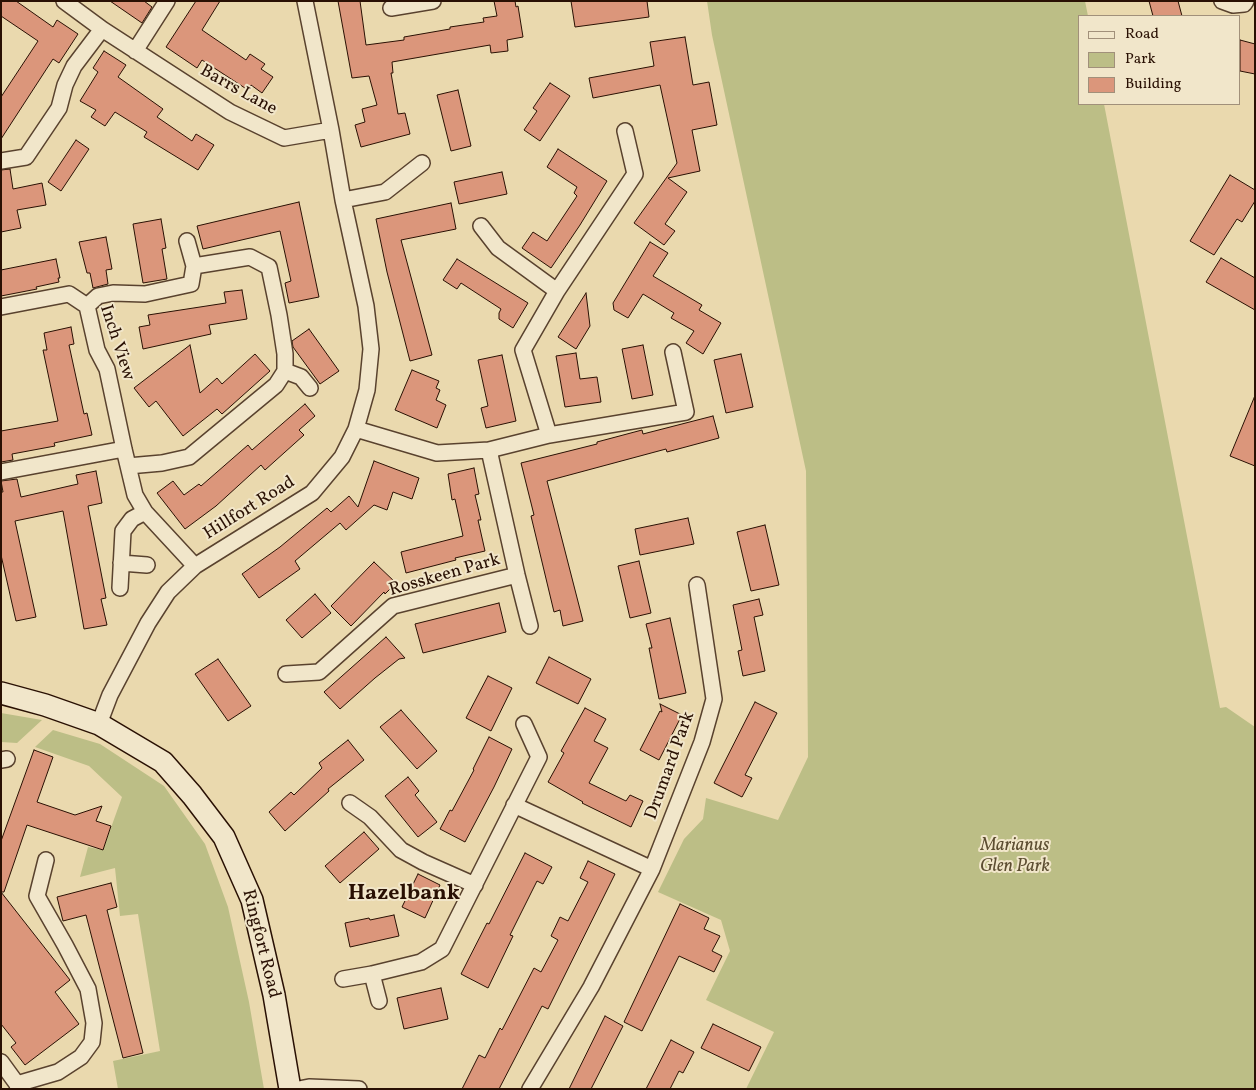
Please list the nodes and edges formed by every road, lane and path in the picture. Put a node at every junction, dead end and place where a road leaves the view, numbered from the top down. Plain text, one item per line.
1 (64, 1) edge
2 (167, 1) edge
3 (305, 1) edge
4 (433, 1) edge
5 (1222, 1) edge
6 (1246, 1) edge
7 (391, 8) dead end
8 (102, 29) junction
9 (135, 51) junction
10 (331, 130) junction
11 (625, 131) dead end
12 (1, 161) edge
13 (422, 162) dead end
14 (343, 200) junction
15 (481, 226) dead end
16 (187, 241) dead end
17 (194, 266) junction
18 (556, 292) junction
19 (87, 306) junction
20 (1, 307) edge
21 (673, 352) dead end
22 (285, 371) junction
23 (310, 388) dead end
24 (356, 429) junction
25 (548, 436) junction
26 (124, 449) junction
27 (489, 450) junction
28 (128, 466) junction
29 (1, 472) edge
30 (145, 512) junction
31 (121, 563) junction
32 (147, 565) dead end
33 (195, 566) junction
34 (516, 575) junction
35 (697, 585) dead end
36 (120, 588) dead end
37 (530, 626) dead end
38 (286, 674) dead end
39 (1, 693) edge
40 (99, 724) junction
41 (524, 724) dead end
42 (350, 803) dead end
43 (514, 805) junction
44 (46, 860) dead end
45 (652, 870) junction
46 (475, 885) junction
47 (372, 974) junction
48 (343, 979) dead end
49 (379, 1001) dead end
50 (1, 1062) edge
51 (18, 1087) edge
52 (290, 1089) edge
53 (299, 1089) edge
54 (359, 1089) edge
55 (530, 1089) edge

1 - 8 street, Barrs Lane
2 - 9 street
3 - 10 street, Hillfort Road
4 - 7 street
5 - 6 street
8 - 9 street, Barrs Lane
8 - 12 street
9 - 10 street, Barrs Lane
10 - 14 street, Hillfort Road
11 - 18 street
13 - 14 street
14 - 24 street, Hillfort Road
15 - 18 street
16 - 17 street
17 - 19 street
17 - 22 street
18 - 25 street
19 - 20 street, Inch View
19 - 26 street, Inch View
21 - 25 street
22 - 23 street
22 - 28 street
24 - 27 street
24 - 33 street, Hillfort Road
25 - 27 street
26 - 28 street, Inch View
26 - 29 street
27 - 34 street, Rosskeen Park
28 - 30 street, Inch View
30 - 31 street
30 - 33 street, Inch View
31 - 32 street
31 - 36 street
33 - 40 street, Hillfort Road
34 - 37 street, Rosskeen Park
34 - 38 street, Rosskeen Park
35 - 45 street, Drumard Park
39 - 40 street, Ringfort Road
40 - 52 street, Ringfort Road
41 - 43 street
42 - 46 street
43 - 45 street
43 - 46 street
44 - 51 street
45 - 55 street, Drumard Park
46 - 47 street
47 - 48 street
47 - 49 street
50 - 51 street
53 - 54 street

